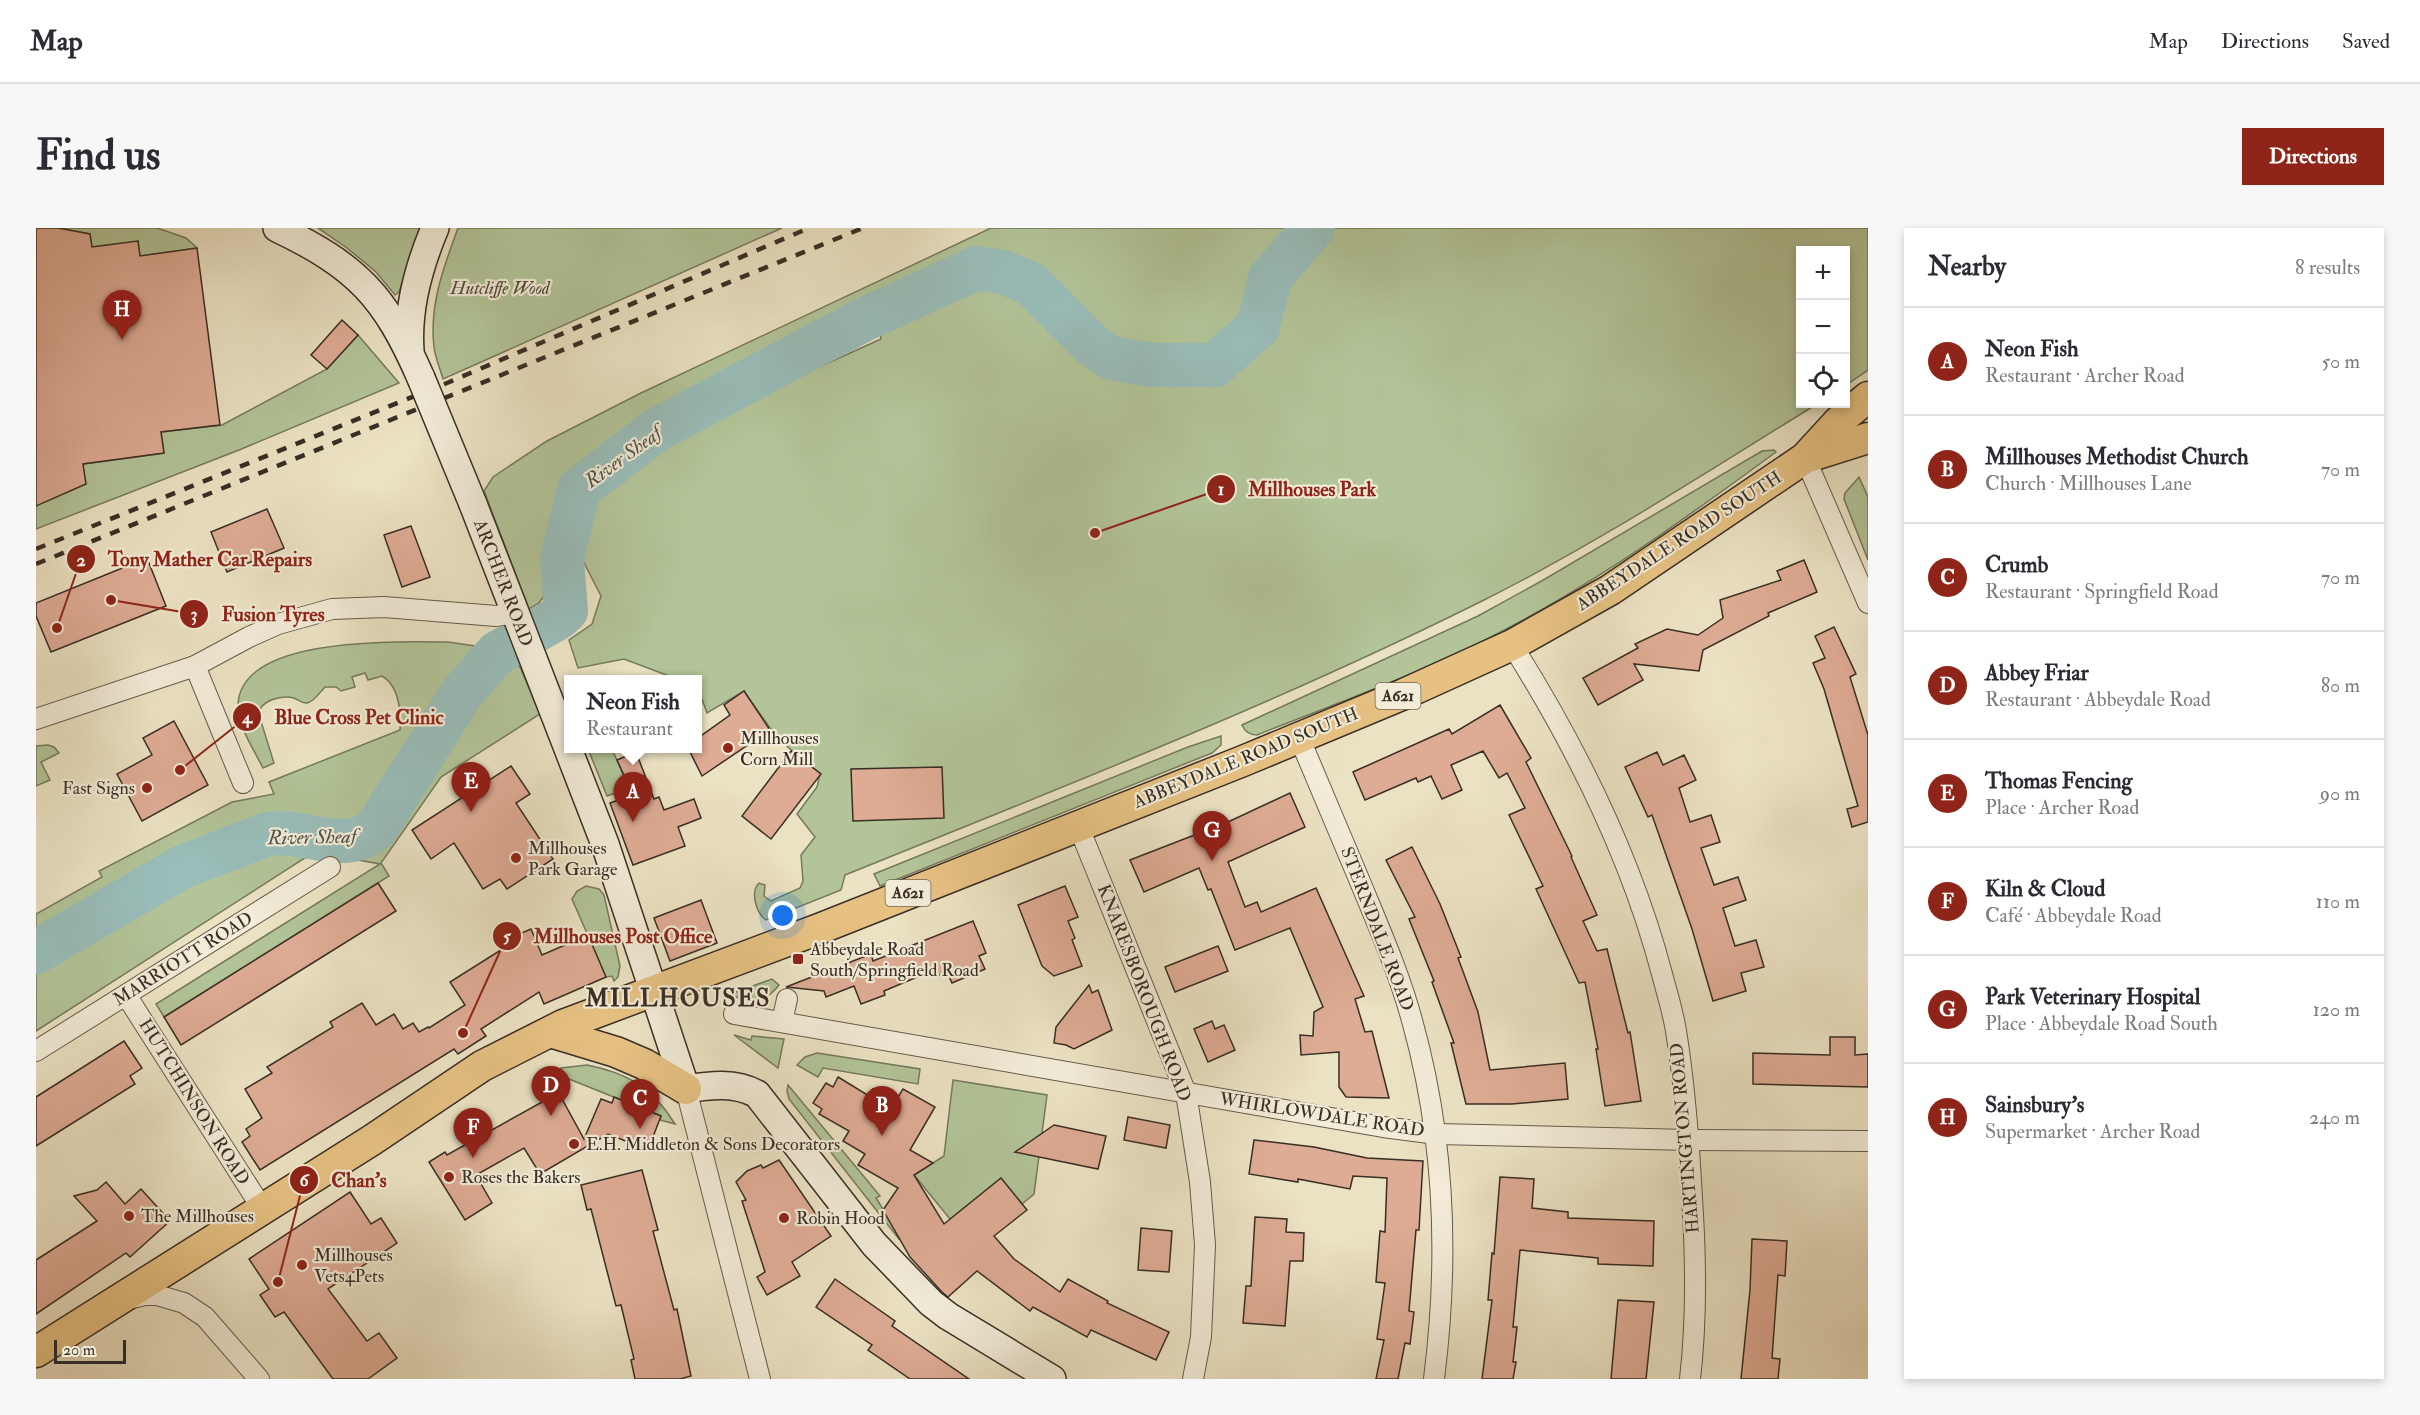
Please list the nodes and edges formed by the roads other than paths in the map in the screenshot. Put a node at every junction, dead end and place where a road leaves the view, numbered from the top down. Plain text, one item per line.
1 (277, 228) edge
2 (435, 228) edge
3 (416, 366) junction
4 (1868, 397) edge
5 (1868, 438) edge
6 (1805, 458) junction
7 (1868, 603) edge
8 (518, 621) junction
9 (1512, 645) junction
10 (195, 666) junction
11 (36, 719) edge
12 (564, 737) edge
13 (1299, 737) junction
14 (570, 753) edge
15 (243, 783) dead end
16 (1078, 825) junction
17 (330, 867) dead end
18 (654, 992) junction
19 (126, 995) junction
20 (787, 999) dead end
21 (734, 1014) dead end
22 (782, 1022) junction
23 (550, 1032) junction
24 (36, 1051) edge
25 (686, 1089) junction
26 (1186, 1093) junction
27 (1437, 1134) junction
28 (1689, 1140) junction
29 (1868, 1140) edge
30 (262, 1208) junction
31 (116, 1302) junction
32 (36, 1352) edge
33 (253, 1372) edge
34 (760, 1379) edge
35 (1052, 1379) edge
36 (1193, 1379) edge
37 (1434, 1379) edge
38 (1690, 1379) edge

1 - 3 street, ARCHER ROAD
2 - 3 street
3 - 8 street, ARCHER ROAD, bridge
4 - 6 main road, ABBEYDALE ROAD SOUTH / A621
5 - 6 main road, ABBEYDALE ROAD SOUTH / A621
6 - 7 street
6 - 9 main road, ABBEYDALE ROAD SOUTH / A621
8 - 10 street
8 - 12 street, ARCHER ROAD
9 - 13 main road, ABBEYDALE ROAD SOUTH / A621
9 - 28 street, HARTINGTON ROAD
10 - 11 street
10 - 15 street
13 - 16 main road, ABBEYDALE ROAD SOUTH / A621
13 - 27 street, STERNDALE ROAD
14 - 18 street, ARCHER ROAD
16 - 18 main road, ABBEYDALE ROAD SOUTH / A621
16 - 26 street, KNARESBOROUGH ROAD
17 - 19 street, MARRIOTT ROAD
18 - 23 main road, A621
18 - 25 street, ARCHER ROAD
19 - 24 street, MARRIOTT ROAD
19 - 30 street, HUTCHINSON ROAD
20 - 22 street
21 - 22 street, WHIRLOWDALE ROAD
22 - 26 street, WHIRLOWDALE ROAD
23 - 25 main road
23 - 30 main road, A621
25 - 34 street
25 - 35 street
26 - 27 street, WHIRLOWDALE ROAD
26 - 36 street, KNARESBOROUGH ROAD
27 - 28 street, WHIRLOWDALE ROAD
27 - 37 street, STERNDALE ROAD
28 - 29 street, WHIRLOWDALE ROAD
28 - 38 street, HARTINGTON ROAD
30 - 31 main road, A621
31 - 32 main road, A621
31 - 33 street

